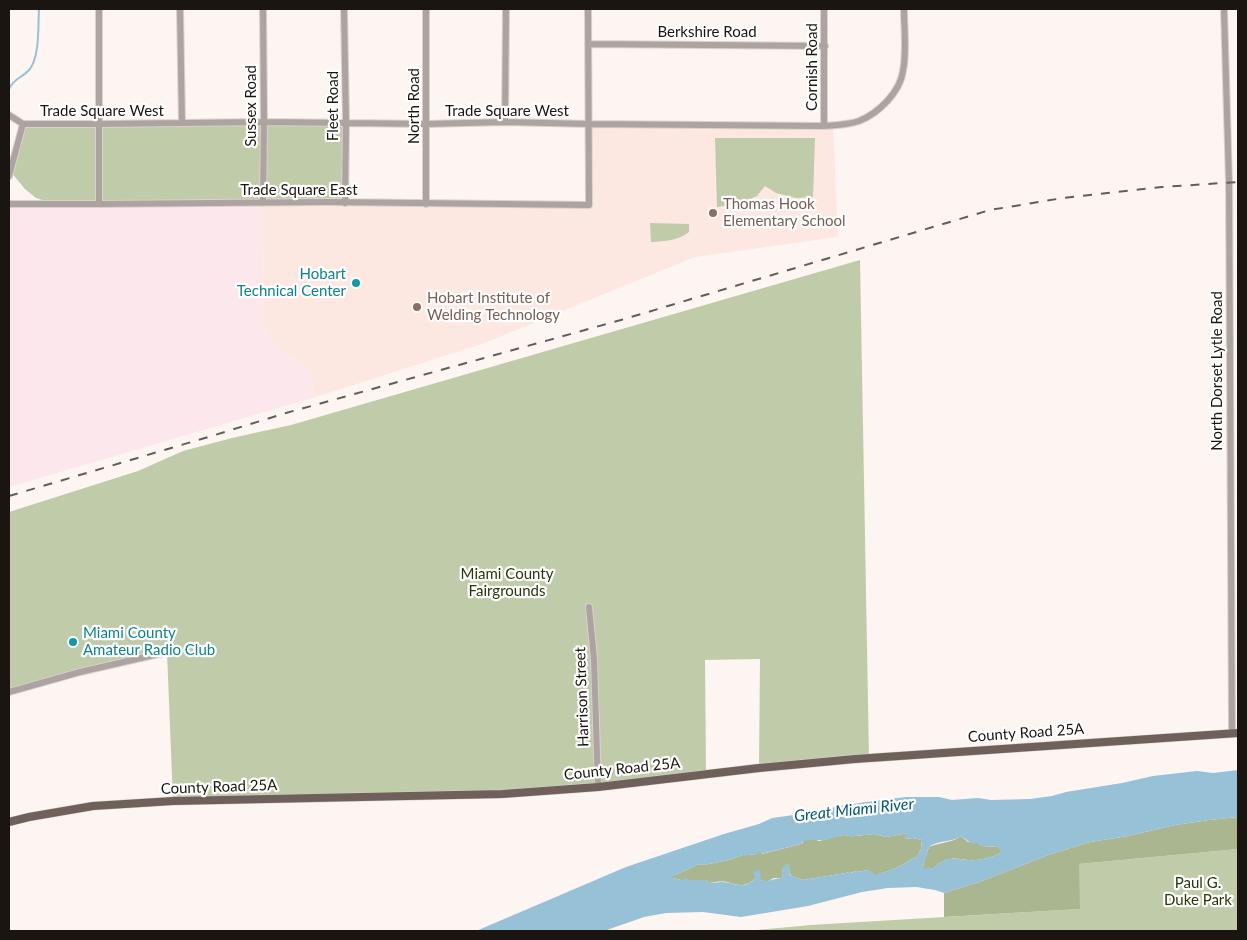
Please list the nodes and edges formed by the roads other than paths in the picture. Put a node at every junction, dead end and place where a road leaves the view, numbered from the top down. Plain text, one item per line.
1 (99, 9) edge
2 (180, 9) edge
3 (263, 9) edge
4 (344, 9) edge
5 (426, 9) edge
6 (506, 9) edge
7 (588, 9) edge
8 (824, 9) edge
9 (904, 9) edge
10 (1224, 9) edge
11 (589, 44) junction
12 (825, 46) junction
13 (9, 115) edge
14 (264, 122) junction
15 (346, 122) junction
16 (505, 122) junction
17 (182, 123) junction
18 (23, 124) junction
19 (100, 124) junction
20 (427, 124) junction
21 (589, 124) junction
22 (824, 126) junction
23 (9, 176) edge
24 (345, 202) junction
25 (263, 203) junction
26 (9, 204) edge
27 (99, 204) junction
28 (426, 204) junction
29 (589, 607) dead end
30 (167, 652) dead end
31 (9, 692) edge
32 (1235, 733) edge
33 (598, 787) junction
34 (9, 822) edge

1 - 19 street
2 - 17 street
3 - 14 street, Sussex Road
4 - 15 street, Fleet Road
5 - 20 street, North Road
6 - 16 street
7 - 11 street
8 - 12 street, Cornish Road
9 - 22 street, Trade Square West
10 - 32 street, North Dorset Lytle Road
11 - 12 street, Berkshire Road
11 - 21 street
12 - 22 street, Cornish Road
13 - 18 street
14 - 15 street, Trade Square West
14 - 17 street, Trade Square West
14 - 25 street, Sussex Road
15 - 20 street, Trade Square West
15 - 24 street, Fleet Road
16 - 20 street, Trade Square West
16 - 21 street, Trade Square West
17 - 19 street, Trade Square West
18 - 19 street, Trade Square West
18 - 23 street
19 - 27 street
20 - 28 street, North Road
21 - 22 street, Trade Square West
21 - 28 street, Trade Square East
24 - 25 street, Trade Square East
24 - 28 street, Trade Square East
25 - 27 street, Trade Square East
26 - 27 street, Trade Square East
29 - 33 street, Harrison Street
30 - 31 street
32 - 33 main road, County Road 25A
33 - 34 main road, County Road 25A

